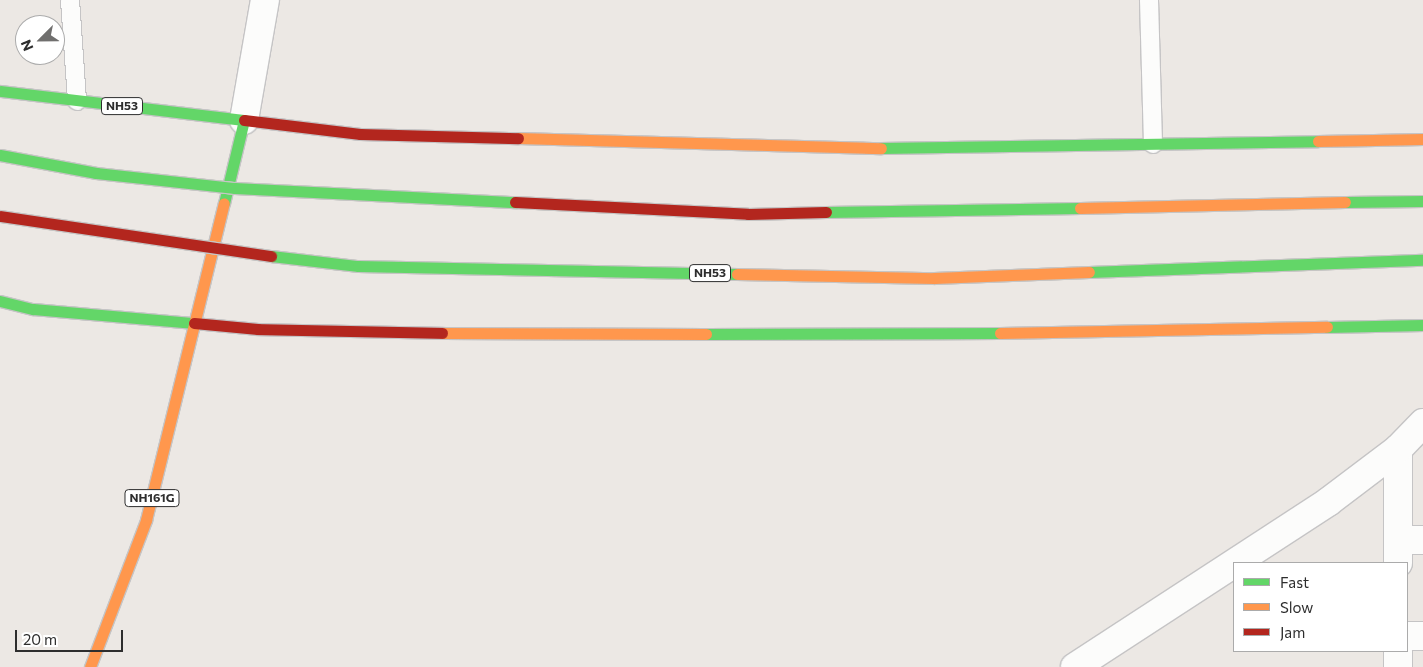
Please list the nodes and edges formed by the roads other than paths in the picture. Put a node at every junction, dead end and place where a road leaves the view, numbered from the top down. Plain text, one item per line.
1 (70, 0) edge
2 (265, 0) edge
3 (1149, 0) edge
4 (0, 92) edge
5 (77, 101) junction
6 (244, 120) junction
7 (1423, 139) edge
8 (1153, 144) junction
9 (0, 155) edge
10 (1423, 201) edge
11 (0, 216) edge
12 (1423, 260) edge
13 (0, 301) edge
14 (194, 324) junction
15 (1423, 324) edge
16 (1423, 424) edge
17 (1398, 449) junction
18 (1406, 548) edge
19 (1236, 562) edge
20 (1233, 564) edge
21 (1408, 636) edge
22 (1423, 636) edge
23 (1398, 652) edge
24 (90, 667) edge
25 (1075, 667) edge
26 (1398, 667) edge

1 - 5 lane
2 - 6 street
3 - 8 lane
4 - 5 main road, NH53
5 - 6 main road, NH53
6 - 8 main road, NH53
6 - 14 main road, NH161G
7 - 8 main road, NH53
9 - 10 main road, bridge
11 - 12 main road, NH53, bridge
13 - 14 main road
14 - 15 main road
14 - 24 main road, NH161G
16 - 17 street
17 - 18 street
17 - 19 street
20 - 25 street
21 - 22 street
23 - 26 street

